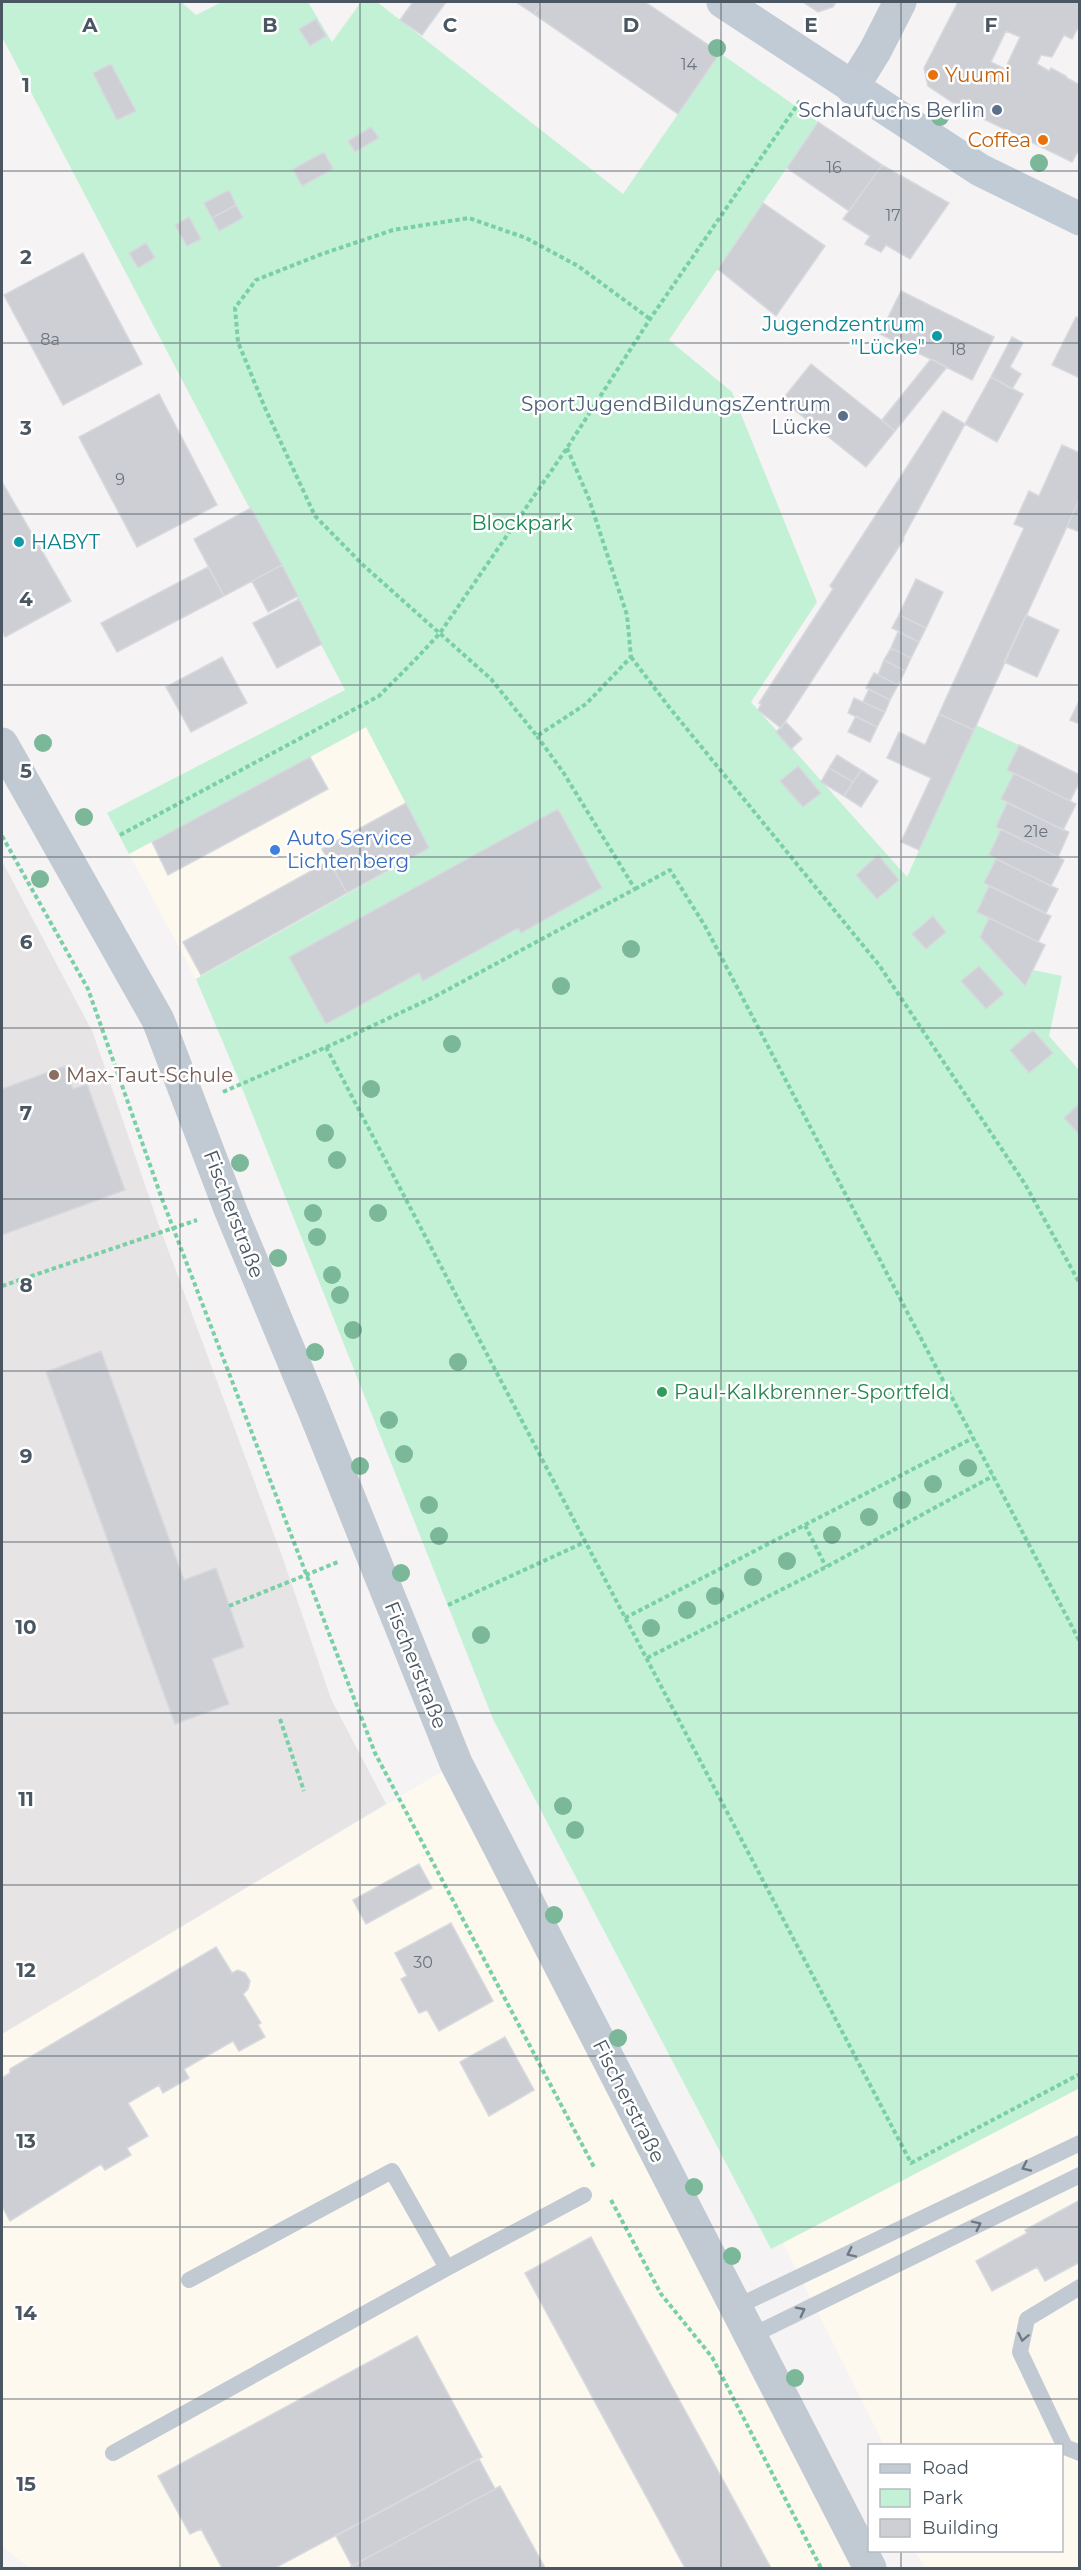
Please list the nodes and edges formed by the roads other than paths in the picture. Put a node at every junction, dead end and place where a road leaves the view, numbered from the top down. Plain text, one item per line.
1 (723, 2) edge
2 (900, 2) edge
3 (852, 88) junction
4 (1080, 219) edge
5 (2, 744) edge
6 (1080, 2143) edge
7 (1080, 2175) edge
8 (584, 2195) dead end
9 (447, 2268) junction
10 (189, 2280) dead end
11 (1080, 2287) edge
12 (734, 2308) junction
13 (749, 2337) junction
14 (113, 2453) dead end
15 (1080, 2453) edge
16 (870, 2568) edge

1 - 3 street
2 - 3 street
3 - 4 street
5 - 12 street, Fischerstraße
6 -> 12 lane
13 -> 7 lane
8 - 9 lane
9 - 10 lane
9 - 14 lane
11 -> 15 lane
12 - 13 street, Fischerstraße
13 - 16 street, Fischerstraße

